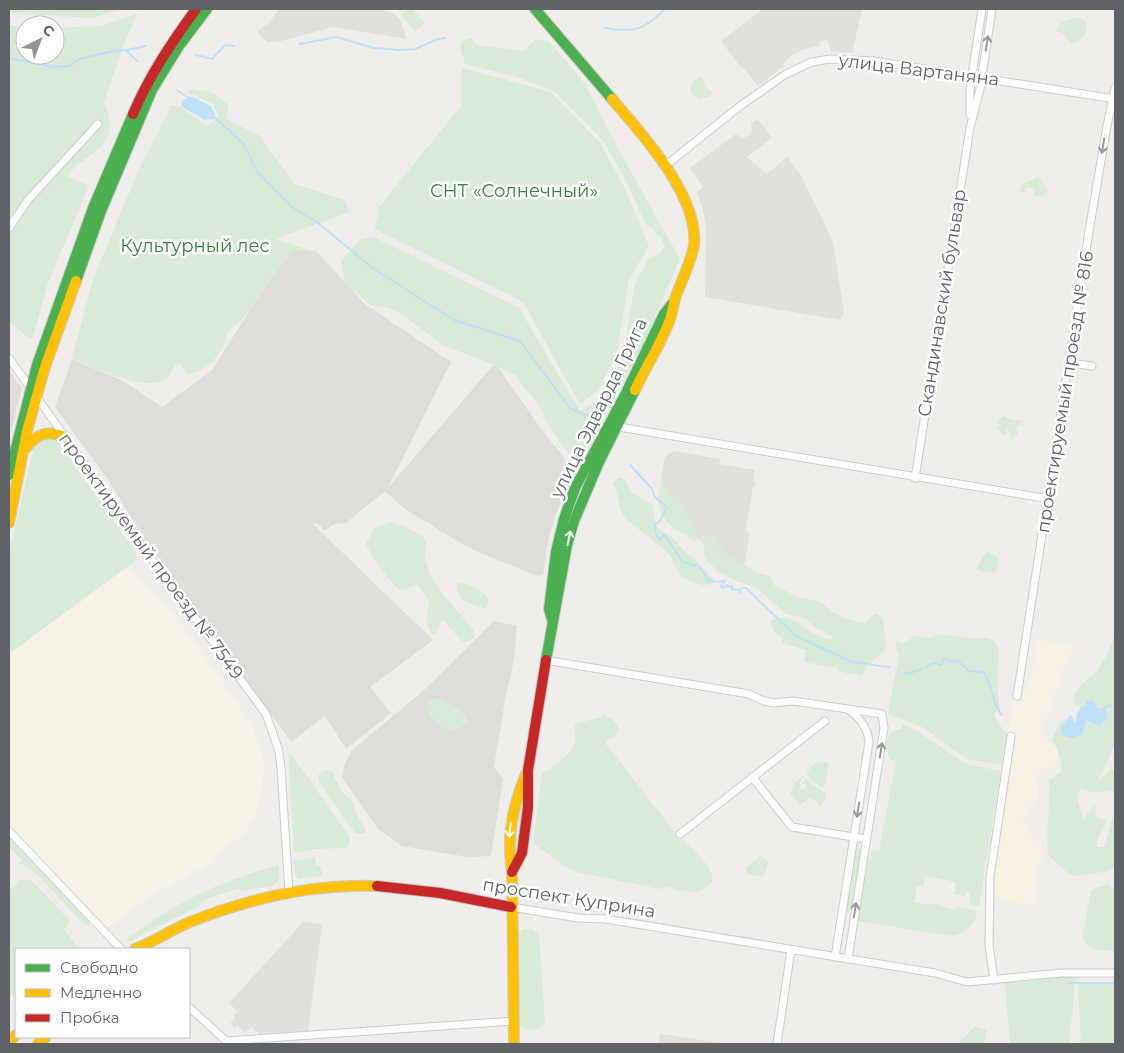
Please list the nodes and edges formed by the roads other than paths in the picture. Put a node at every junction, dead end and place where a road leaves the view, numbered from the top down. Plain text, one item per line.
1 (196, 9) edge
2 (206, 9) edge
3 (535, 9) edge
4 (982, 9) edge
5 (992, 9) edge
6 (972, 76) junction
7 (982, 78) junction
8 (1115, 88) edge
9 (1114, 99) edge
10 (98, 124) dead end
11 (970, 128) junction
12 (665, 166) junction
13 (9, 228) edge
14 (9, 358) edge
15 (1070, 363) junction
16 (1092, 366) dead end
17 (34, 393) junction
18 (612, 426) junction
19 (65, 437) junction
20 (23, 450) junction
21 (9, 474) edge
22 (915, 478) junction
23 (1049, 499) junction
24 (9, 523) edge
25 (545, 660) junction
26 (1017, 696) dead end
27 (849, 710) junction
28 (825, 721) dead end
29 (1011, 736) dead end
30 (528, 770) junction
31 (752, 777) junction
32 (9, 831) edge
33 (680, 834) dead end
34 (854, 837) junction
35 (866, 839) junction
36 (512, 872) junction
37 (289, 893) junction
38 (511, 907) junction
39 (120, 948) edge
40 (139, 948) edge
41 (791, 950) junction
42 (835, 957) junction
43 (848, 959) junction
44 (1115, 973) edge
45 (997, 980) junction
46 (190, 1008) edge
47 (513, 1021) junction
48 (514, 1044) edge
49 (777, 1044) edge

1 - 17 street
2 - 17 street
3 - 12 street, улица Эдварда Грига
4 - 6 street, Скандинавский бульвар
7 -> 5 street, Скандинавский бульвар
6 - 7 street, улица Вартаняна
6 - 11 street, Скандинавский бульвар
6 - 12 street, улица Вартаняна
7 - 9 street, улица Вартаняна
7 - 11 street, Скандинавский бульвар
8 - 9 street, проектируемый проезд № 816
9 -> 15 street, проектируемый проезд № 816
10 - 13 street
11 - 22 street, Скандинавский бульвар
12 - 18 street, улица Эдварда Грига
14 - 17 street, проектируемый проезд № 7549
15 - 16 street
15 - 23 street, проектируемый проезд № 816
17 - 19 street, проектируемый проезд № 7549
17 - 20 street
17 - 21 street
18 - 22 street
18 - 25 street, улица Эдварда Грига
19 - 20 street
19 - 37 street, проектируемый проезд № 7549
20 - 24 street
22 - 23 street
23 - 26 street, проектируемый проезд № 816
25 - 27 street
25 - 30 street, улица Эдварда Грига
27 -> 34 street
35 -> 27 street
28 - 31 street
29 - 45 street
30 - 36 street, улица Эдварда Грига
30 -> 36 street, улица Эдварда Грига
31 - 33 street
31 - 34 street
32 - 39 street
34 - 35 street
34 - 42 street
43 -> 35 street
36 - 38 street, улица Эдварда Грига
37 - 38 street, проспект Куприна
37 - 40 street, проспект Куприна
38 - 41 street, проспект Куприна
38 - 47 street, улица Эдварда Грига
41 - 42 street, проспект Куприна
41 - 49 street
42 - 43 street, проспект Куприна
43 - 45 street, проспект Куприна
44 - 45 street, проспект Куприна
46 - 47 street
47 - 48 street, улица Эдварда Грига

